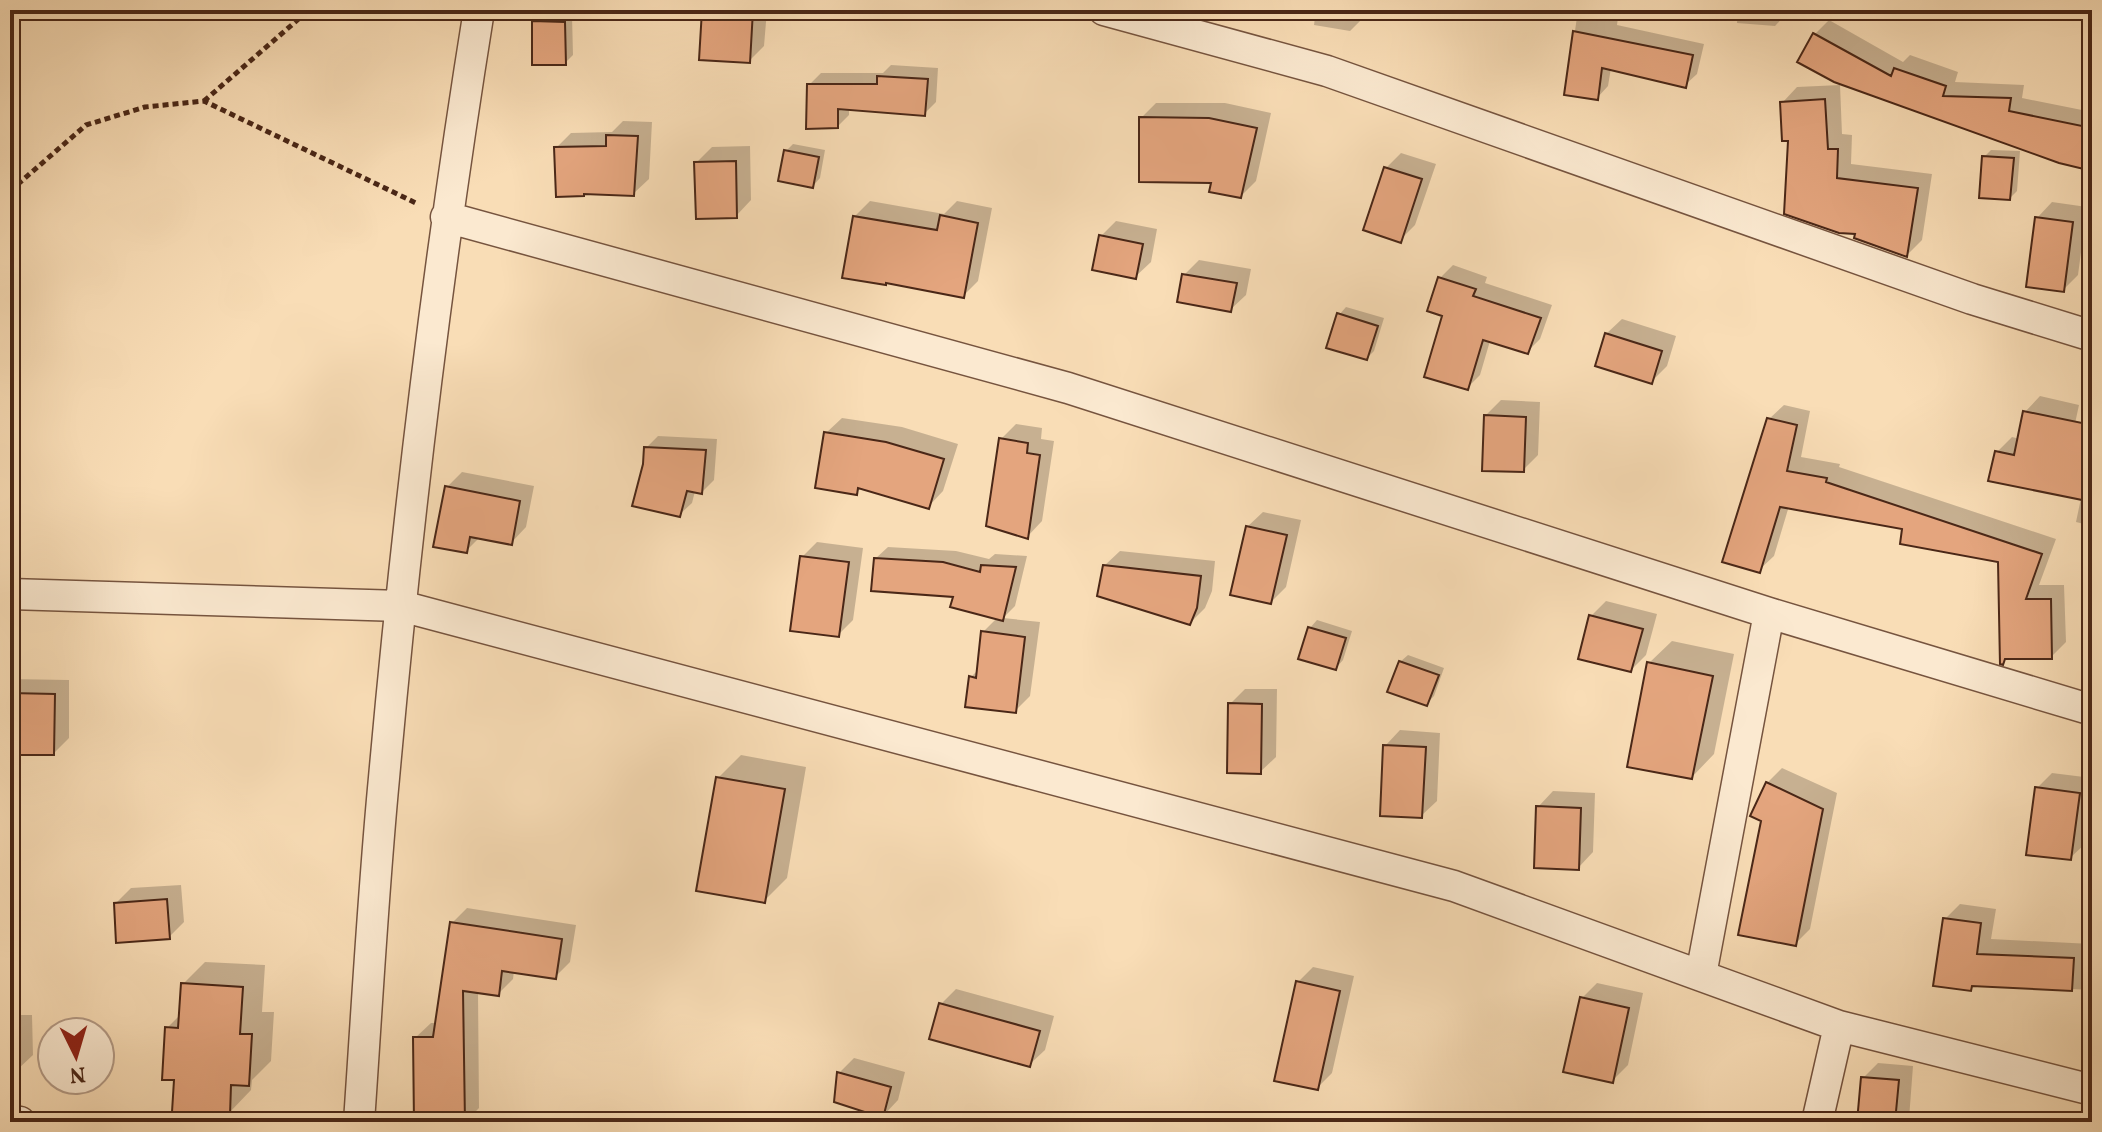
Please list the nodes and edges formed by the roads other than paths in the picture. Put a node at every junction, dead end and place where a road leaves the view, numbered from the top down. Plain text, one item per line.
1 (479, 10) edge
2 (1104, 10) edge
3 (446, 217) junction
4 (2092, 336) edge
5 (10, 594) edge
6 (401, 606) junction
7 (1769, 613) junction
8 (2092, 710) edge
9 (1701, 975) junction
10 (1839, 1026) junction
11 (2092, 1090) edge
12 (10, 1121) edge
13 (20, 1122) edge
14 (359, 1122) edge
15 (1817, 1122) edge

1 - 3 street
2 - 4 street
3 - 6 street
3 - 7 street
5 - 6 street
6 - 9 street
6 - 14 street
7 - 8 street
7 - 9 street
9 - 10 street
10 - 11 street
10 - 15 street
12 - 13 street

